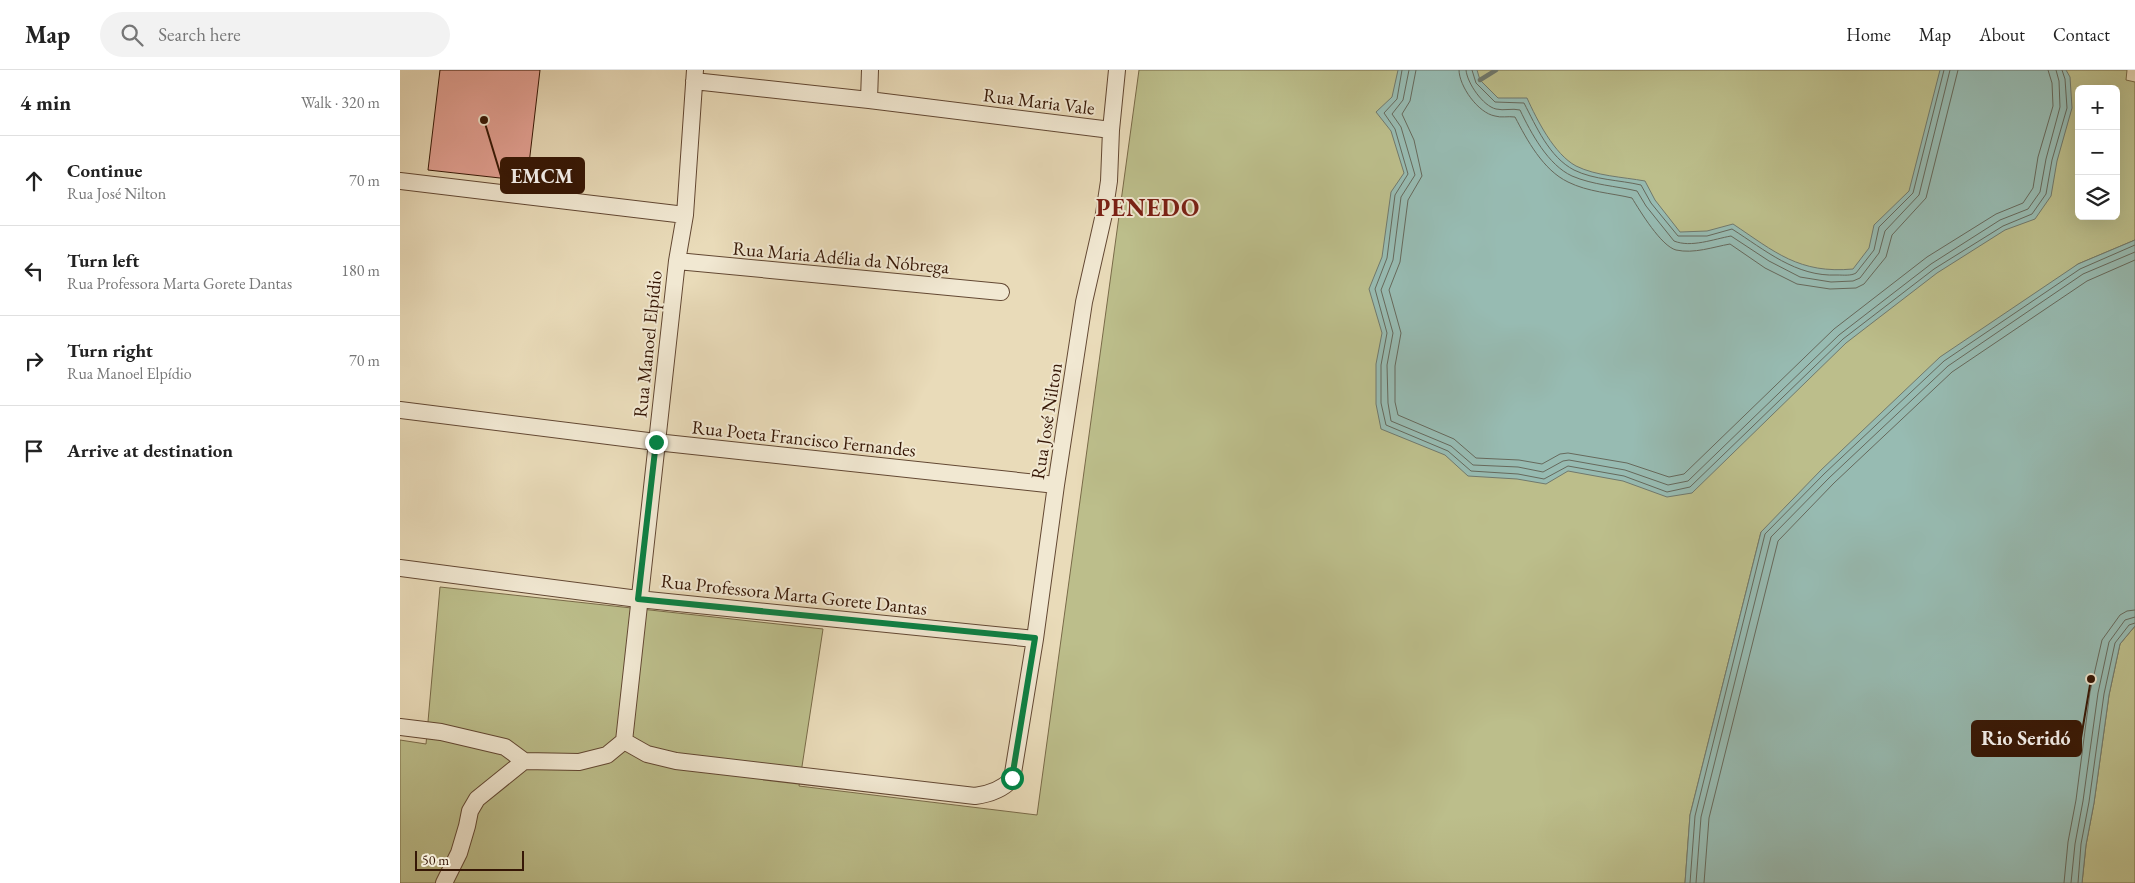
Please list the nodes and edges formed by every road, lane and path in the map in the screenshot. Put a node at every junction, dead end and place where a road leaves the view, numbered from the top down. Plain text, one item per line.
1 (870, 70) edge
2 (1117, 70) edge
3 (695, 76) edge
4 (868, 100) junction
5 (1111, 130) junction
6 (400, 181) edge
7 (685, 215) junction
8 (676, 261) junction
9 (1001, 292) dead end
10 (400, 410) edge
11 (656, 442) junction
12 (1056, 485) junction
13 (400, 568) edge
14 (638, 599) junction
15 (1035, 638) junction
16 (400, 727) edge
17 (624, 741) junction
18 (524, 761) junction
19 (444, 883) edge

1 - 4 street
2 - 5 street, Rua José Nilton
3 - 4 street, Rua Maria Vale
3 - 7 street, Rua Manoel Elpídio
4 - 5 street, Rua Maria Vale
5 - 12 street, Rua José Nilton
6 - 7 street
7 - 8 street, Rua Manoel Elpídio
8 - 9 street, Rua Maria Adélia da Nóbrega
8 - 11 street, Rua Manoel Elpídio
10 - 11 street, Rua Poeta Francisco Fernandes
11 - 12 street, Rua Poeta Francisco Fernandes
11 - 14 street, Rua Manoel Elpídio
12 - 15 street, Rua José Nilton
13 - 14 street, Rua Professora Marta Gorete Dantas
14 - 15 street, Rua Professora Marta Gorete Dantas
14 - 17 street, Rua Manoel Elpídio
15 - 17 street, Rua José Nilton
16 - 18 street
17 - 18 street
18 - 19 street

